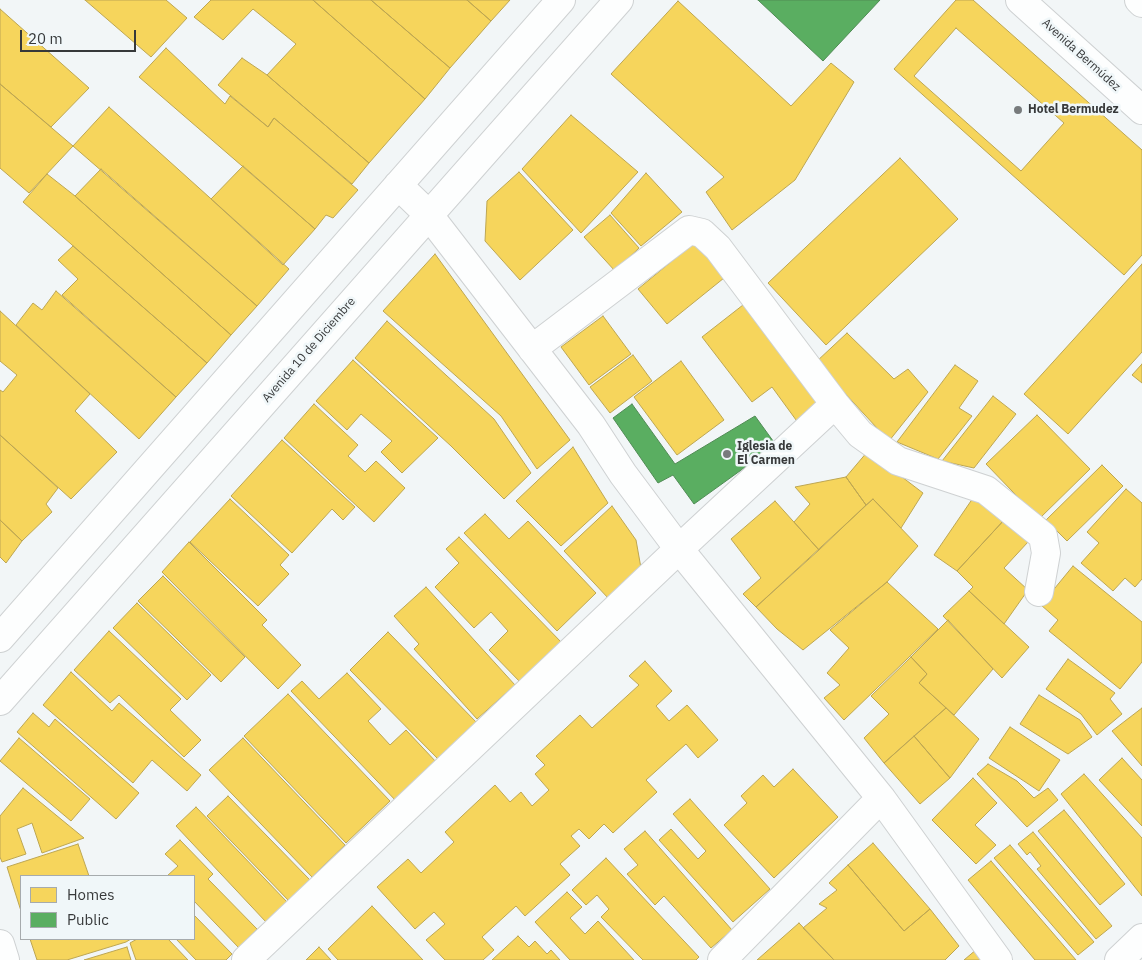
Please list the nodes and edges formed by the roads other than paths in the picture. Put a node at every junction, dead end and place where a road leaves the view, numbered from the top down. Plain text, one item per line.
1 (562, 0) edge
2 (619, 0) edge
3 (1020, 0) edge
4 (1139, 0) edge
5 (1142, 3) edge
6 (1142, 110) edge
7 (398, 185) junction
8 (428, 214) junction
9 (532, 349) junction
10 (835, 404) junction
11 (679, 549) junction
12 (1038, 592) dead end
13 (0, 638) edge
14 (0, 701) edge
15 (881, 798) junction
16 (1142, 938) edge
17 (0, 944) edge
18 (5, 960) edge
19 (246, 960) edge
20 (722, 960) edge
21 (998, 960) edge
22 (1118, 960) edge

1 - 7 street
2 - 8 street, Avenida 10 de Diciembre
3 - 6 street, Avenida Bermúdez
4 - 5 street
7 - 8 street
7 - 13 street
8 - 9 street
8 - 14 street, Avenida 10 de Diciembre
9 - 10 street
9 - 11 street
10 - 11 street
10 - 12 street
11 - 15 street
11 - 19 street
15 - 20 street
15 - 21 street
16 - 22 street
17 - 18 street

